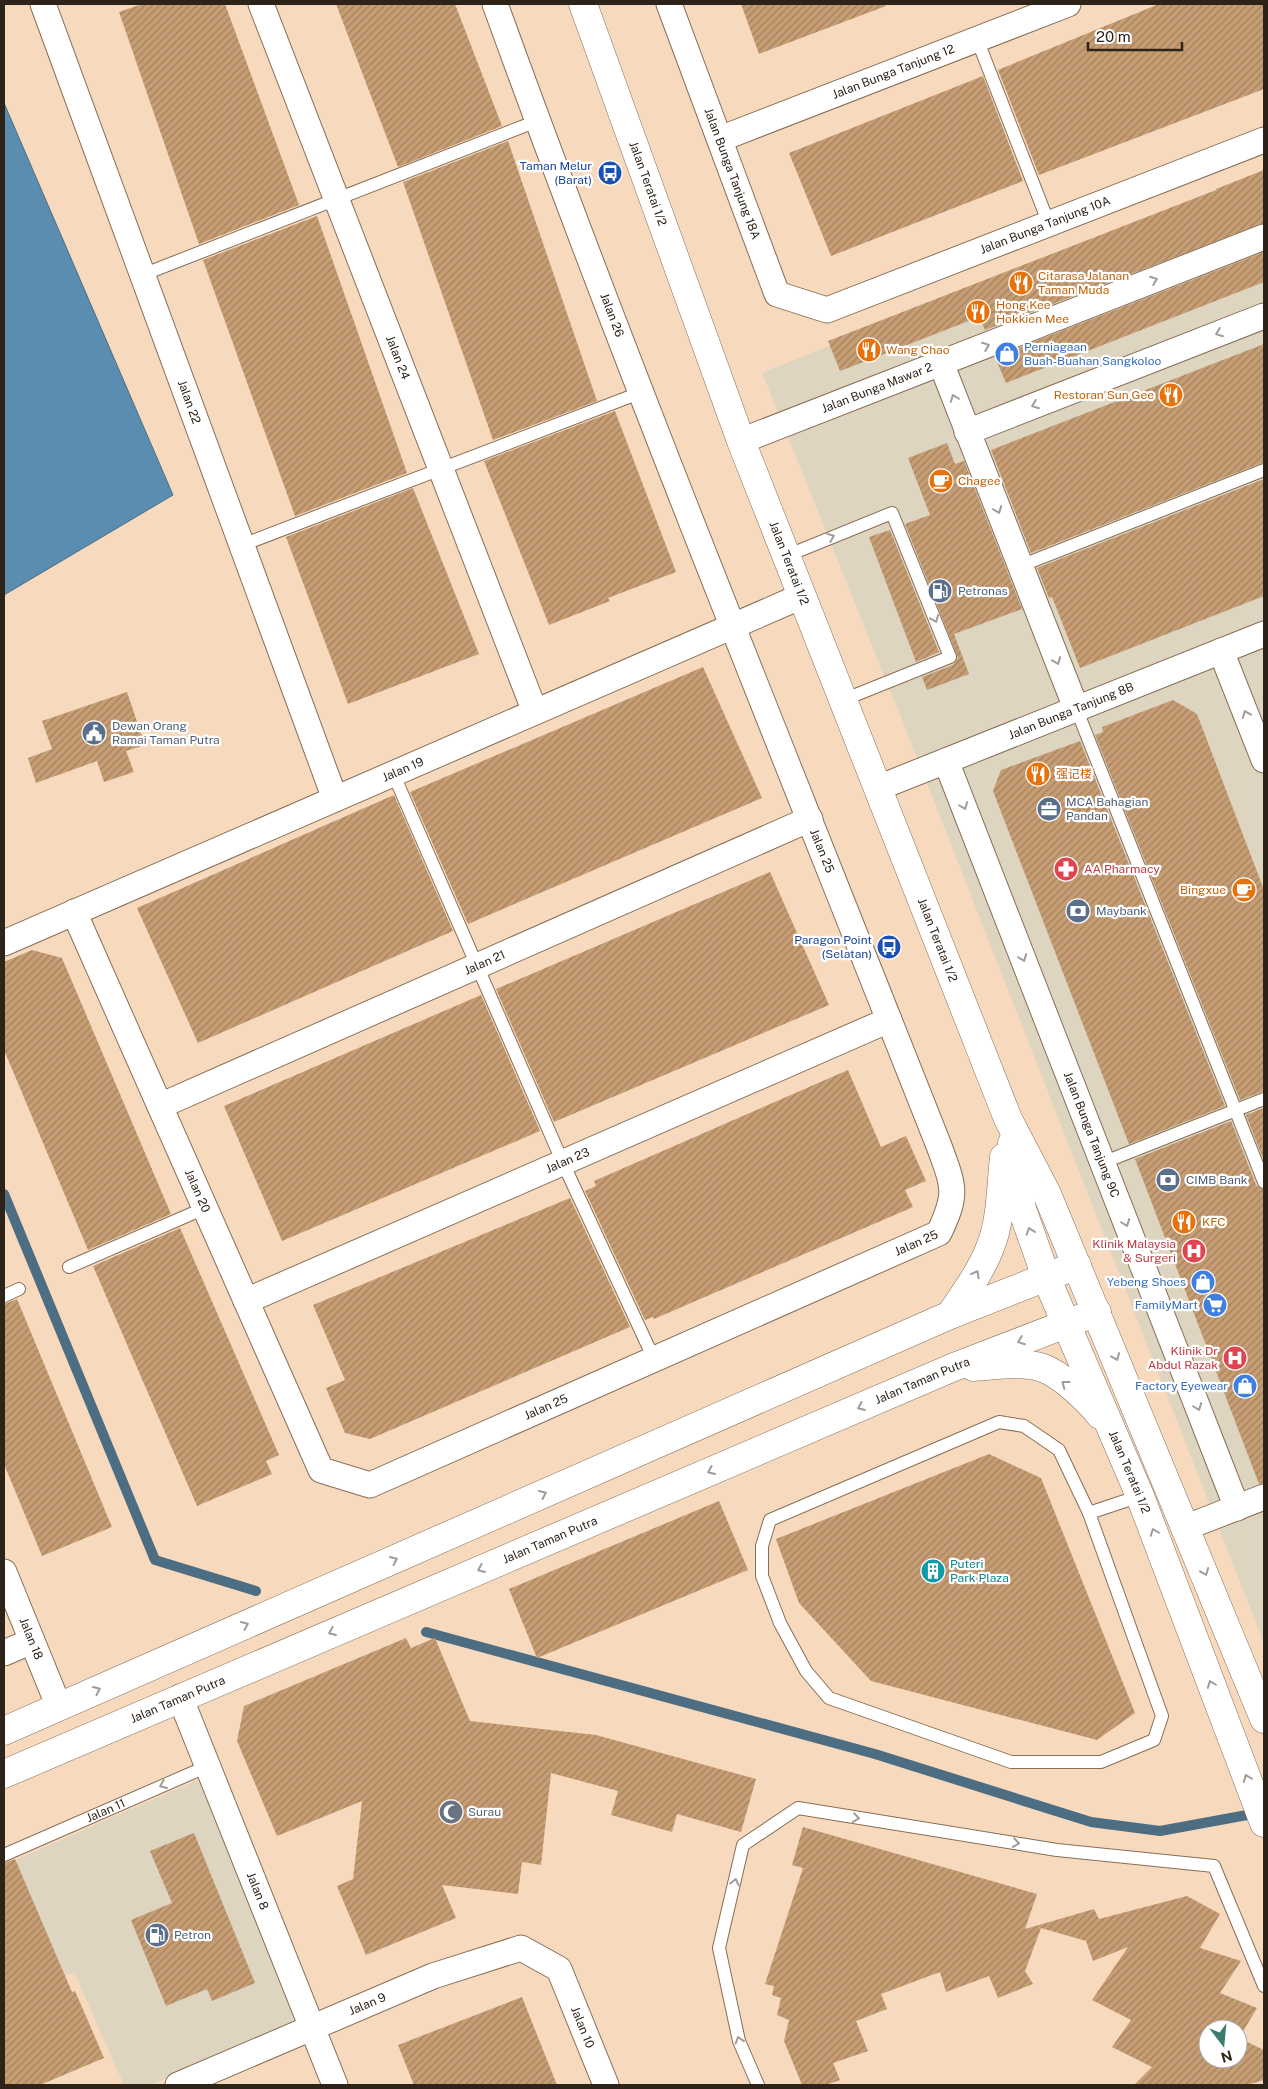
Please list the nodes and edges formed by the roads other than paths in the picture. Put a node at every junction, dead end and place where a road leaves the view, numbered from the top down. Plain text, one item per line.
1 (43, 4) edge
2 (261, 4) edge
3 (495, 4) edge
4 (583, 4) edge
5 (670, 4) edge
6 (1068, 4) edge
7 (977, 39) junction
8 (537, 121) junction
9 (720, 139) junction
10 (1264, 140) edge
11 (336, 199) junction
12 (1049, 224) junction
13 (1264, 237) edge
14 (142, 275) junction
15 (828, 310) joint
16 (1264, 317) edge
17 (941, 364) junction
18 (642, 392) junction
19 (967, 432) junction
20 (741, 441) junction
21 (441, 470) junction
22 (1264, 470) edge
23 (242, 546) junction
24 (786, 556) junction
25 (1020, 566) junction
26 (802, 596) junction
27 (733, 625) junction
28 (1264, 634) edge
29 (1221, 651) junction
30 (843, 700) junction
31 (1076, 708) junction
32 (535, 712) junction
33 (1264, 760) edge
34 (946, 761) junction
35 (393, 774) junction
36 (878, 788) junction
37 (335, 799) junction
38 (810, 819) junction
39 (74, 912) junction
40 (4, 943) edge
41 (476, 966) junction
42 (889, 1020) junction
43 (1264, 1099) edge
44 (160, 1106) junction
45 (1236, 1111) junction
46 (1008, 1119) junction
47 (563, 1162) junction
48 (1102, 1163) junction
49 (1264, 1182) edge
50 (205, 1208) junction
51 (1077, 1265) junction
52 (69, 1268) dead end
53 (1046, 1278) junction
54 (19, 1289) dead end
55 (4, 1296) edge
56 (246, 1301) junction
57 (1097, 1312) junction
58 (950, 1315) junction
59 (1066, 1323) junction
60 (654, 1359) junction
61 (954, 1367) junction
62 (1112, 1430) junction
63 (321, 1470) joint
64 (1140, 1496) junction
65 (1264, 1497) edge
66 (1237, 1508) junction
67 (1089, 1513) junction
68 (1187, 1527) junction
69 (4, 1572) edge
70 (32, 1641) junction
71 (4, 1653) edge
72 (180, 1697) junction
73 (59, 1707) junction
74 (1264, 1720) edge
75 (1228, 1729) junction
76 (4, 1731) edge
77 (208, 1766) junction
78 (4, 1774) edge
79 (1264, 1823) edge
80 (4, 1855) edge
81 (559, 1969) joint
82 (1264, 1986) edge
83 (312, 2028) junction
84 (178, 2085) edge
85 (335, 2085) edge
86 (606, 2085) edge
87 (758, 2085) edge

1 - 14 street, Jalan 22
2 - 11 street, Jalan 24
3 - 8 street, Jalan 26
4 - 20 street, Jalan Teratai 1/2
5 - 9 street, Jalan Bunga Tanjung 18A
6 - 7 street, Jalan Bunga Tanjung 12
7 - 9 street, Jalan Bunga Tanjung 12
7 - 12 lane
8 - 11 lane
8 - 18 street, Jalan 26
9 - 15 street, Jalan Bunga Tanjung 18A
10 - 12 street, Jalan Bunga Tanjung 10A
11 - 14 lane
11 - 21 street, Jalan 24
12 - 15 street, Jalan Bunga Tanjung 10A
17 -> 13 street, Jalan Bunga Mawar 2
14 - 23 street, Jalan 22
16 -> 19 street
19 -> 17 street
17 - 20 street, Jalan Bunga Mawar 2
18 - 21 lane
18 - 27 street, Jalan 26
19 -> 25 street
20 - 24 street, Jalan Teratai 1/2
21 - 23 lane
21 - 32 street, Jalan 24
22 - 25 lane
23 - 37 street, Jalan 22
24 - 26 street, Jalan Teratai 1/2
24 -> 30 lane
25 -> 31 street
26 - 27 street, Jalan 19
26 - 30 street, Jalan Teratai 1/2
27 - 32 street, Jalan 19
27 - 38 street, Jalan 25
28 - 29 street, Jalan Bunga Tanjung 8B
29 - 31 street, Jalan Bunga Tanjung 8B
33 -> 29 street
30 - 36 street, Jalan Teratai 1/2
31 - 34 street, Jalan Bunga Tanjung 8B
31 - 45 lane
32 - 35 street, Jalan 19
34 - 36 street, Jalan Bunga Tanjung 8B
34 -> 48 street, Jalan Bunga Tanjung 9C
35 - 37 street, Jalan 19
35 - 41 lane
36 - 46 street, Jalan Teratai 1/2
37 - 39 street, Jalan 19
38 - 41 street, Jalan 21
38 - 42 street, Jalan 25
39 - 40 street, Jalan 19
39 - 44 street, Jalan 20
41 - 44 street, Jalan 21
41 - 47 lane
42 - 47 street, Jalan 23
42 - 60 street, Jalan 25
43 - 45 lane
44 - 50 street, Jalan 20
45 - 48 lane
45 - 49 lane
46 - 51 street, Jalan Teratai 1/2
53 -> 46 street, Jalan Teratai 1/2
58 -> 46 street
47 - 56 street, Jalan 23
47 - 60 lane
48 -> 66 street, Jalan Bunga Tanjung 9C
50 - 52 lane
50 - 56 street, Jalan 20
51 - 53 street
51 - 57 street, Jalan Teratai 1/2
53 - 58 street
53 - 59 street, Jalan Teratai 1/2
54 - 55 lane
56 - 63 street, Jalan 20
57 - 59 street, Jalan Taman Putra
57 -> 68 street, Jalan Teratai 1/2
73 -> 58 street
59 -> 61 street, Jalan Taman Putra
59 - 62 street, Jalan Teratai 1/2
60 - 63 street, Jalan 25
62 -> 61 street
61 -> 72 street, Jalan Taman Putra
62 - 64 street, Jalan Teratai 1/2
64 - 67 lane
75 -> 64 street, Jalan Teratai 1/2
65 - 66 street
66 - 68 street
67 - 67 lane
68 -> 74 street, Jalan Teratai 1/2
69 - 70 street, Jalan 18
70 - 71 street
70 - 73 street, Jalan 18
72 - 77 street, Jalan 8
72 - 78 street, Jalan Taman Putra
73 - 76 street
74 - 75 street
79 -> 75 street, Jalan Teratai 1/2
77 -> 80 lane, Jalan 11
77 - 83 street, Jalan 8
81 - 83 street, Jalan 9
81 - 86 street, Jalan 10
87 -> 82 lane
83 - 84 street, Jalan 9
83 - 85 street, Jalan 8

